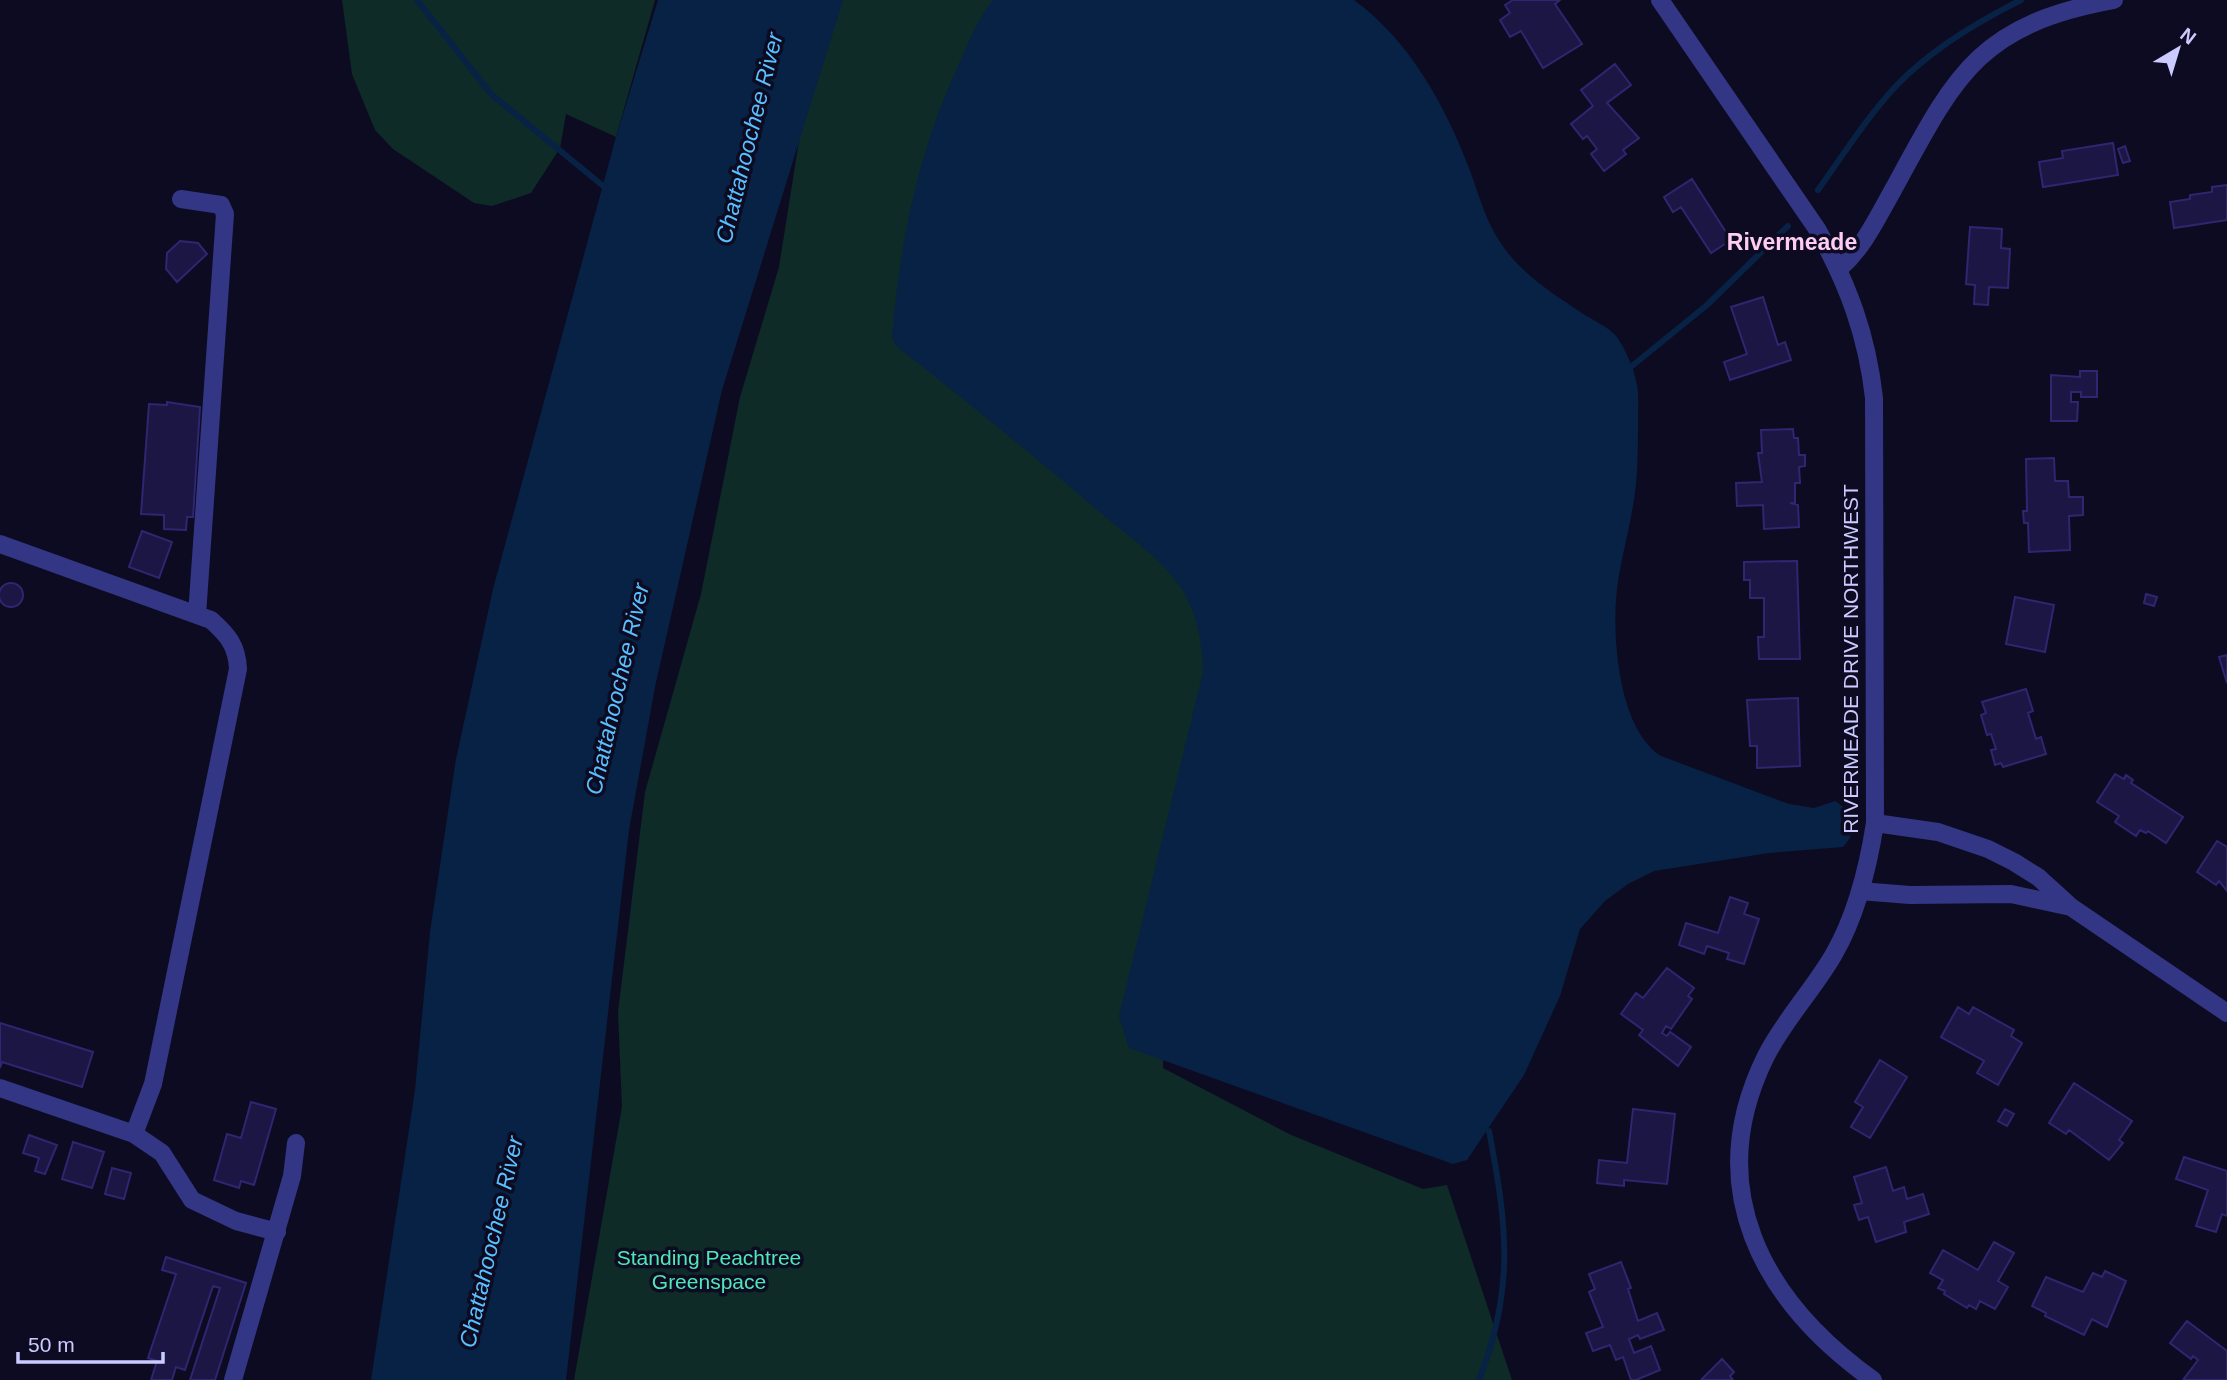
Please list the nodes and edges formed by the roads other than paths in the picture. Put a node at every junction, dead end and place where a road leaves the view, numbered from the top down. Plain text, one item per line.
1 (1660, 0) edge
2 (2114, 0) edge
3 (181, 199) dead end
4 (1839, 268) junction
5 (0, 544) edge
6 (197, 615) junction
7 (1874, 822) junction
8 (1860, 891) junction
9 (2071, 907) junction
10 (2227, 1013) edge
11 (0, 1088) edge
12 (134, 1134) junction
13 (296, 1143) dead end
14 (277, 1232) junction
15 (233, 1380) edge
16 (1873, 1380) edge

1 - 4 street, RIVERMEADE DRIVE NORTHWEST
2 - 4 street
3 - 6 street
4 - 7 street, RIVERMEADE DRIVE NORTHWEST
5 - 6 street
6 - 12 street
7 - 8 street, RIVERMEADE DRIVE NORTHWEST
7 - 9 street
8 - 9 street
8 - 16 street, RIVERMEADE DRIVE NORTHWEST
9 - 10 street
11 - 12 street
12 - 14 street
13 - 14 street
14 - 15 street

